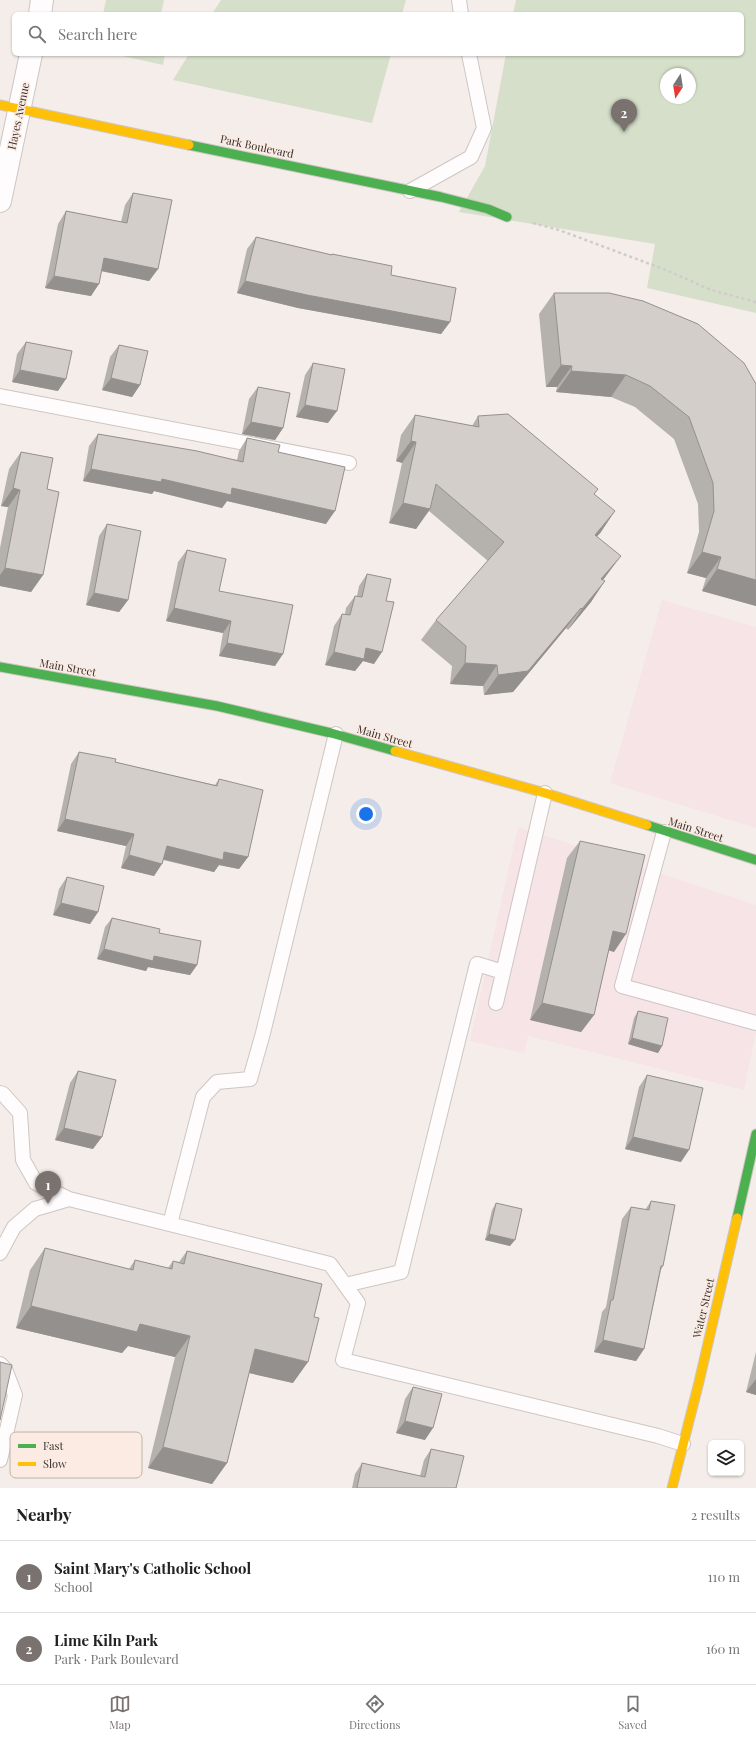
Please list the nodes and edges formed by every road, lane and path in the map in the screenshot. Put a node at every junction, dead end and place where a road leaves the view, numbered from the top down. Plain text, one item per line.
1 (42, 0) edge
2 (459, 0) edge
3 (40, 12) edge
4 (462, 12) edge
5 (30, 56) edge
6 (469, 56) edge
7 (10, 107) edge
8 (410, 190) junction
9 (0, 201) edge
10 (507, 217) joint
11 (756, 302) edge
12 (0, 396) edge
13 (349, 463) dead end
14 (0, 667) edge
15 (336, 734) junction
16 (544, 793) junction
17 (664, 832) junction
18 (756, 860) edge
19 (503, 972) junction
20 (496, 1003) dead end
21 (756, 1023) edge
22 (0, 1093) edge
23 (756, 1134) edge
24 (69, 1199) junction
25 (170, 1224) junction
26 (0, 1252) edge
27 (345, 1285) junction
28 (0, 1364) edge
29 (683, 1444) junction
30 (0, 1460) edge
31 (672, 1488) edge

1 - 3 street
2 - 4 lane
5 - 7 street, Hayes Avenue
6 - 8 lane
7 - 8 street, Park Boulevard
7 - 9 street, Hayes Avenue
8 - 10 street, Park Boulevard
10 - 11 path
12 - 13 lane
14 - 15 street, Main Street
15 - 16 street, Main Street
15 - 25 lane
16 - 17 street, Main Street
16 - 19 lane
17 - 18 street, Main Street
17 - 21 lane
19 - 20 lane
19 - 27 lane
22 - 24 lane
23 - 29 street, Water Street
24 - 25 lane
24 - 26 lane
25 - 27 lane
27 - 29 lane
28 - 30 lane
29 - 31 street, Water Street

